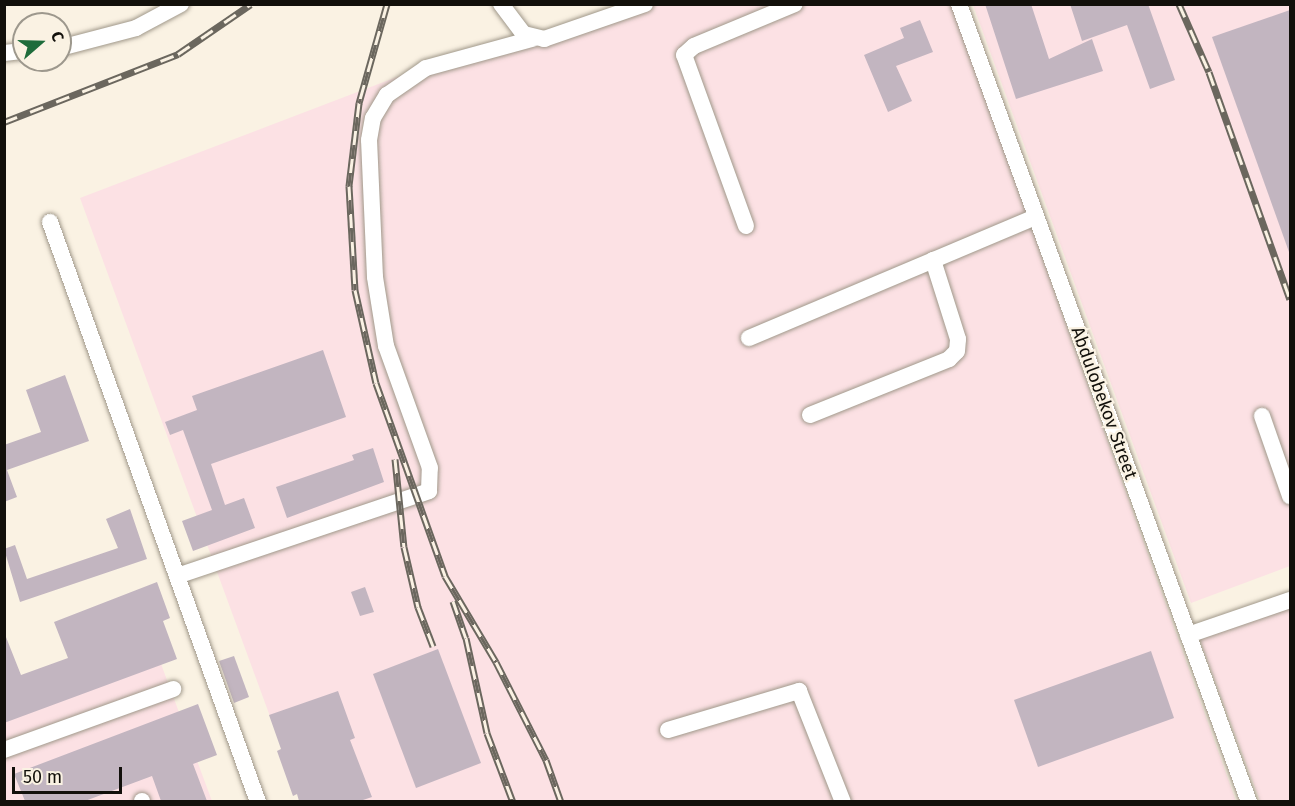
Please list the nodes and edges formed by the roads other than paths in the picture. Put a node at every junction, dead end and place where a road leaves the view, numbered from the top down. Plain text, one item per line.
1 (181, 4) edge
2 (501, 4) edge
3 (645, 4) edge
4 (795, 4) edge
5 (958, 4) edge
6 (532, 39) junction
7 (72, 45) edge
8 (1036, 217) junction
9 (50, 222) dead end
10 (746, 226) dead end
11 (933, 260) junction
12 (749, 338) dead end
13 (810, 415) dead end
14 (1262, 416) dead end
15 (1290, 496) edge
16 (177, 576) junction
17 (1290, 600) edge
18 (1188, 635) junction
19 (172, 689) dead end
20 (668, 730) dead end
21 (4, 750) edge
22 (258, 801) edge
23 (843, 801) edge
24 (1249, 801) edge

1 - 7 street
2 - 6 street
3 - 6 street
4 - 10 street
5 - 8 street, Abdulobekov Street
6 - 16 street
8 - 11 street
8 - 18 street, Abdulobekov Street
9 - 16 street
11 - 12 street
11 - 13 street
14 - 15 street
16 - 22 street
17 - 18 street
18 - 24 street, Abdulobekov Street
19 - 21 street
20 - 23 street

